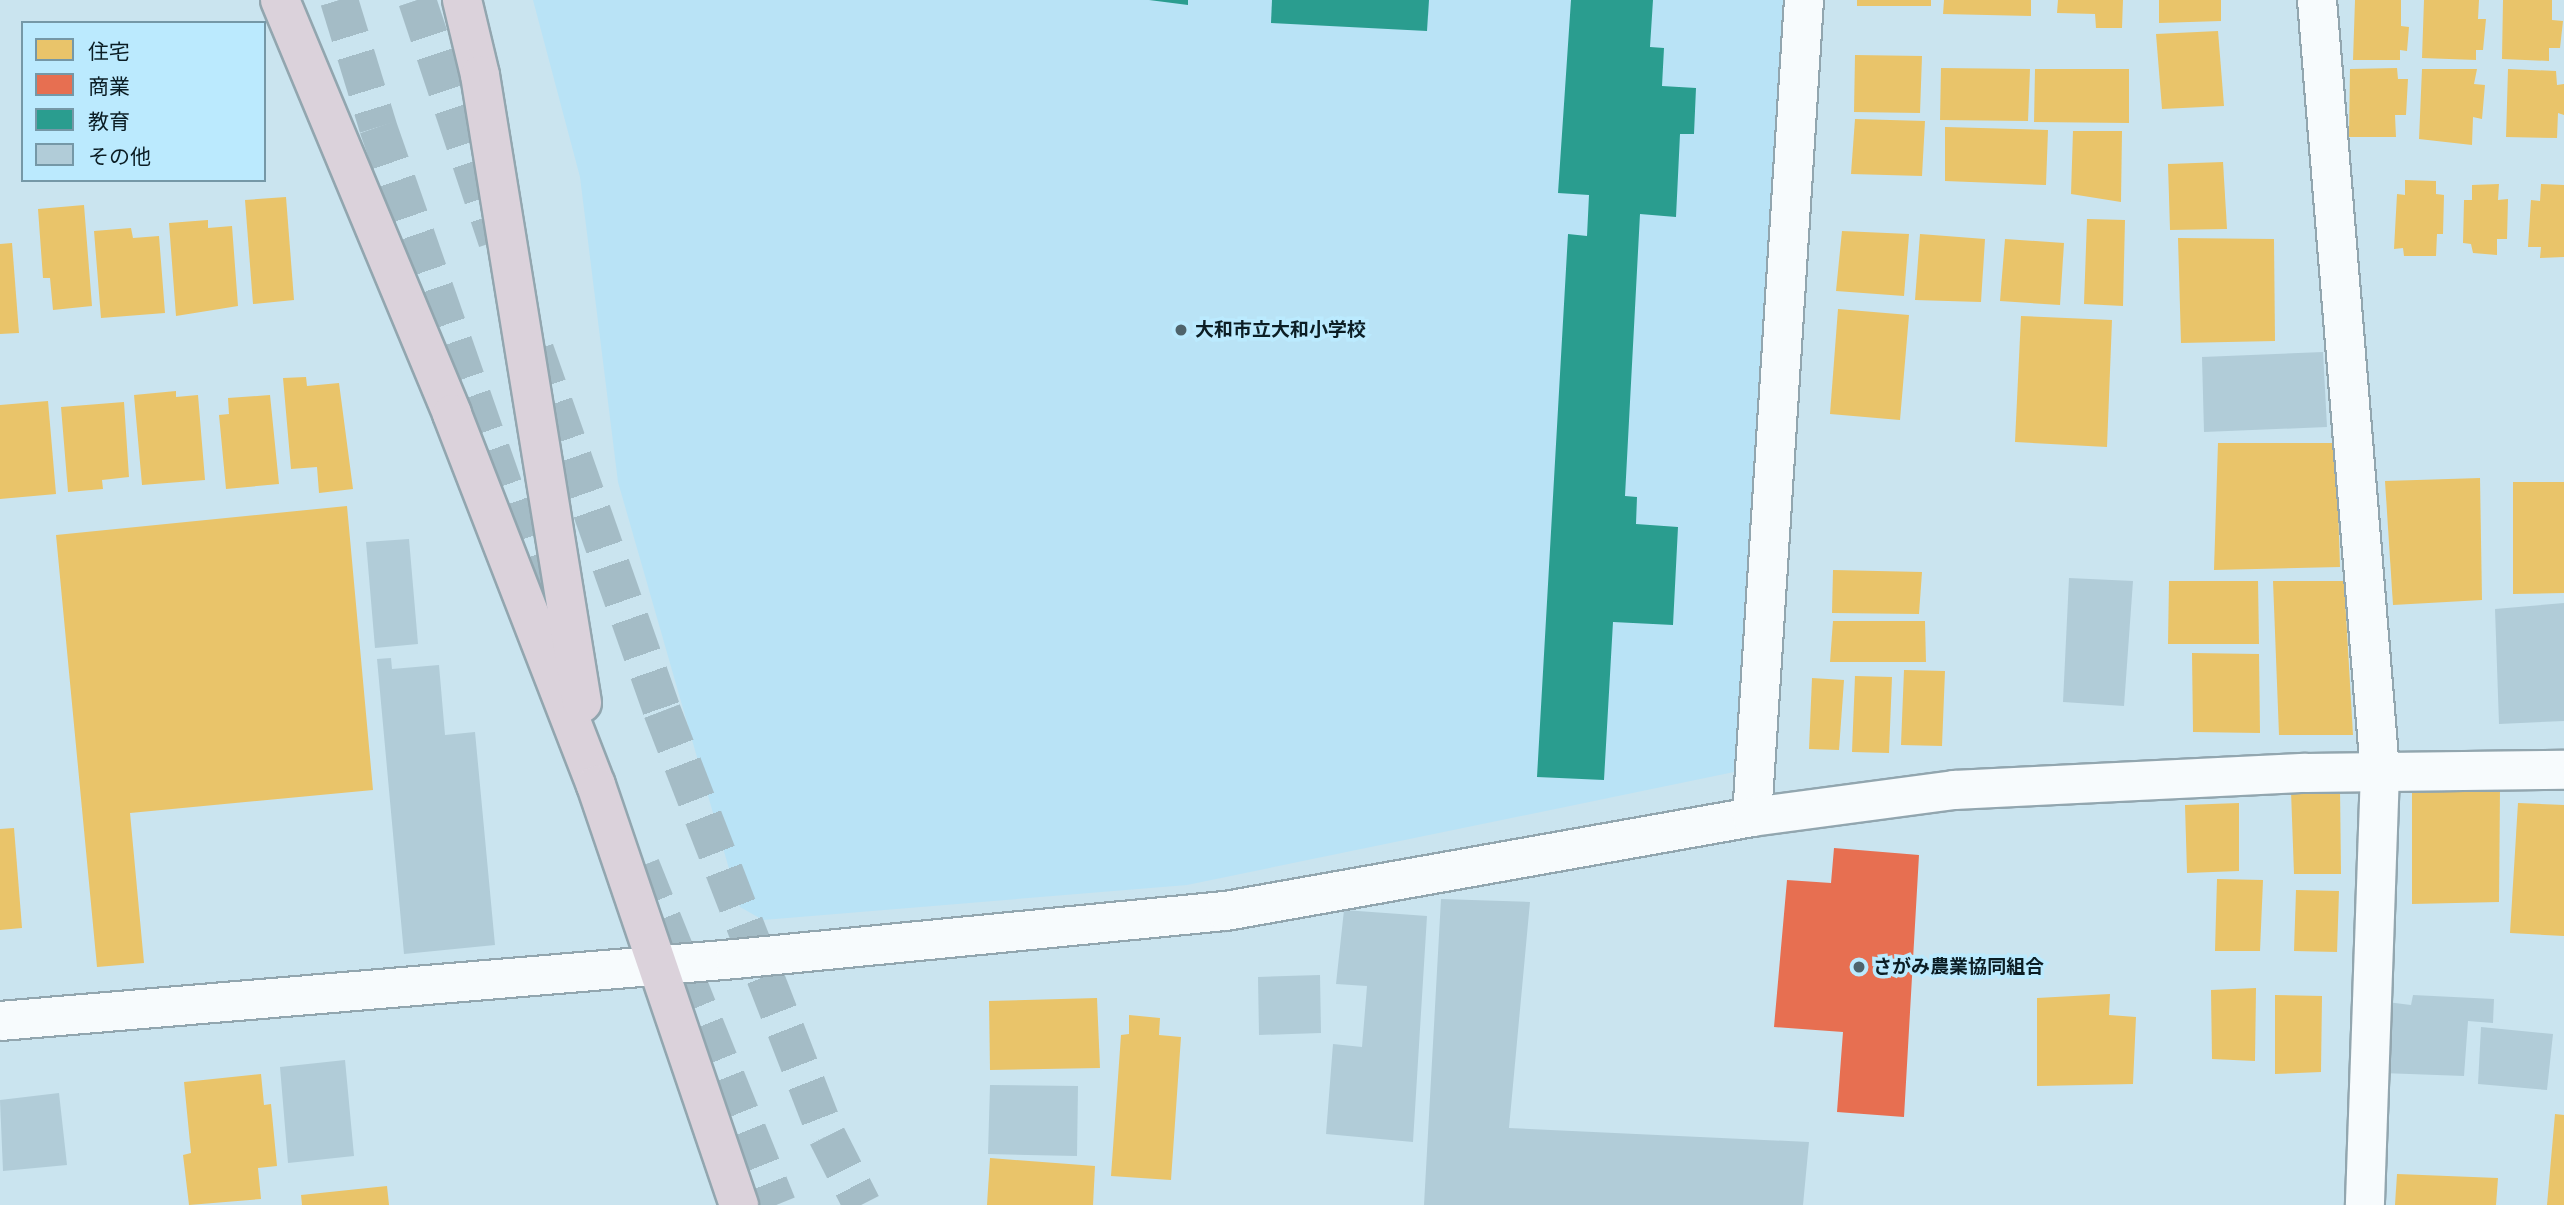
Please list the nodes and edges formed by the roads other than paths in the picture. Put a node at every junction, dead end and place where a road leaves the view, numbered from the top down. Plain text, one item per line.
1 (280, 0) edge
2 (303, 0) edge
3 (1804, 0) edge
4 (2317, 0) edge
5 (461, 2) edge
6 (298, 50) junction
7 (2564, 770) edge
8 (2380, 772) junction
9 (596, 785) junction
10 (1752, 817) junction
11 (654, 963) junction
12 (0, 1021) edge
13 (739, 1205) edge
14 (2365, 1205) edge

1 - 6 highway
2 - 6 highway
3 - 10 street
4 - 8 street
5 - 9 highway
6 - 9 highway
7 - 8 street
8 - 10 street
8 - 14 street
9 - 11 highway
10 - 11 street
11 - 12 street
11 - 13 highway

